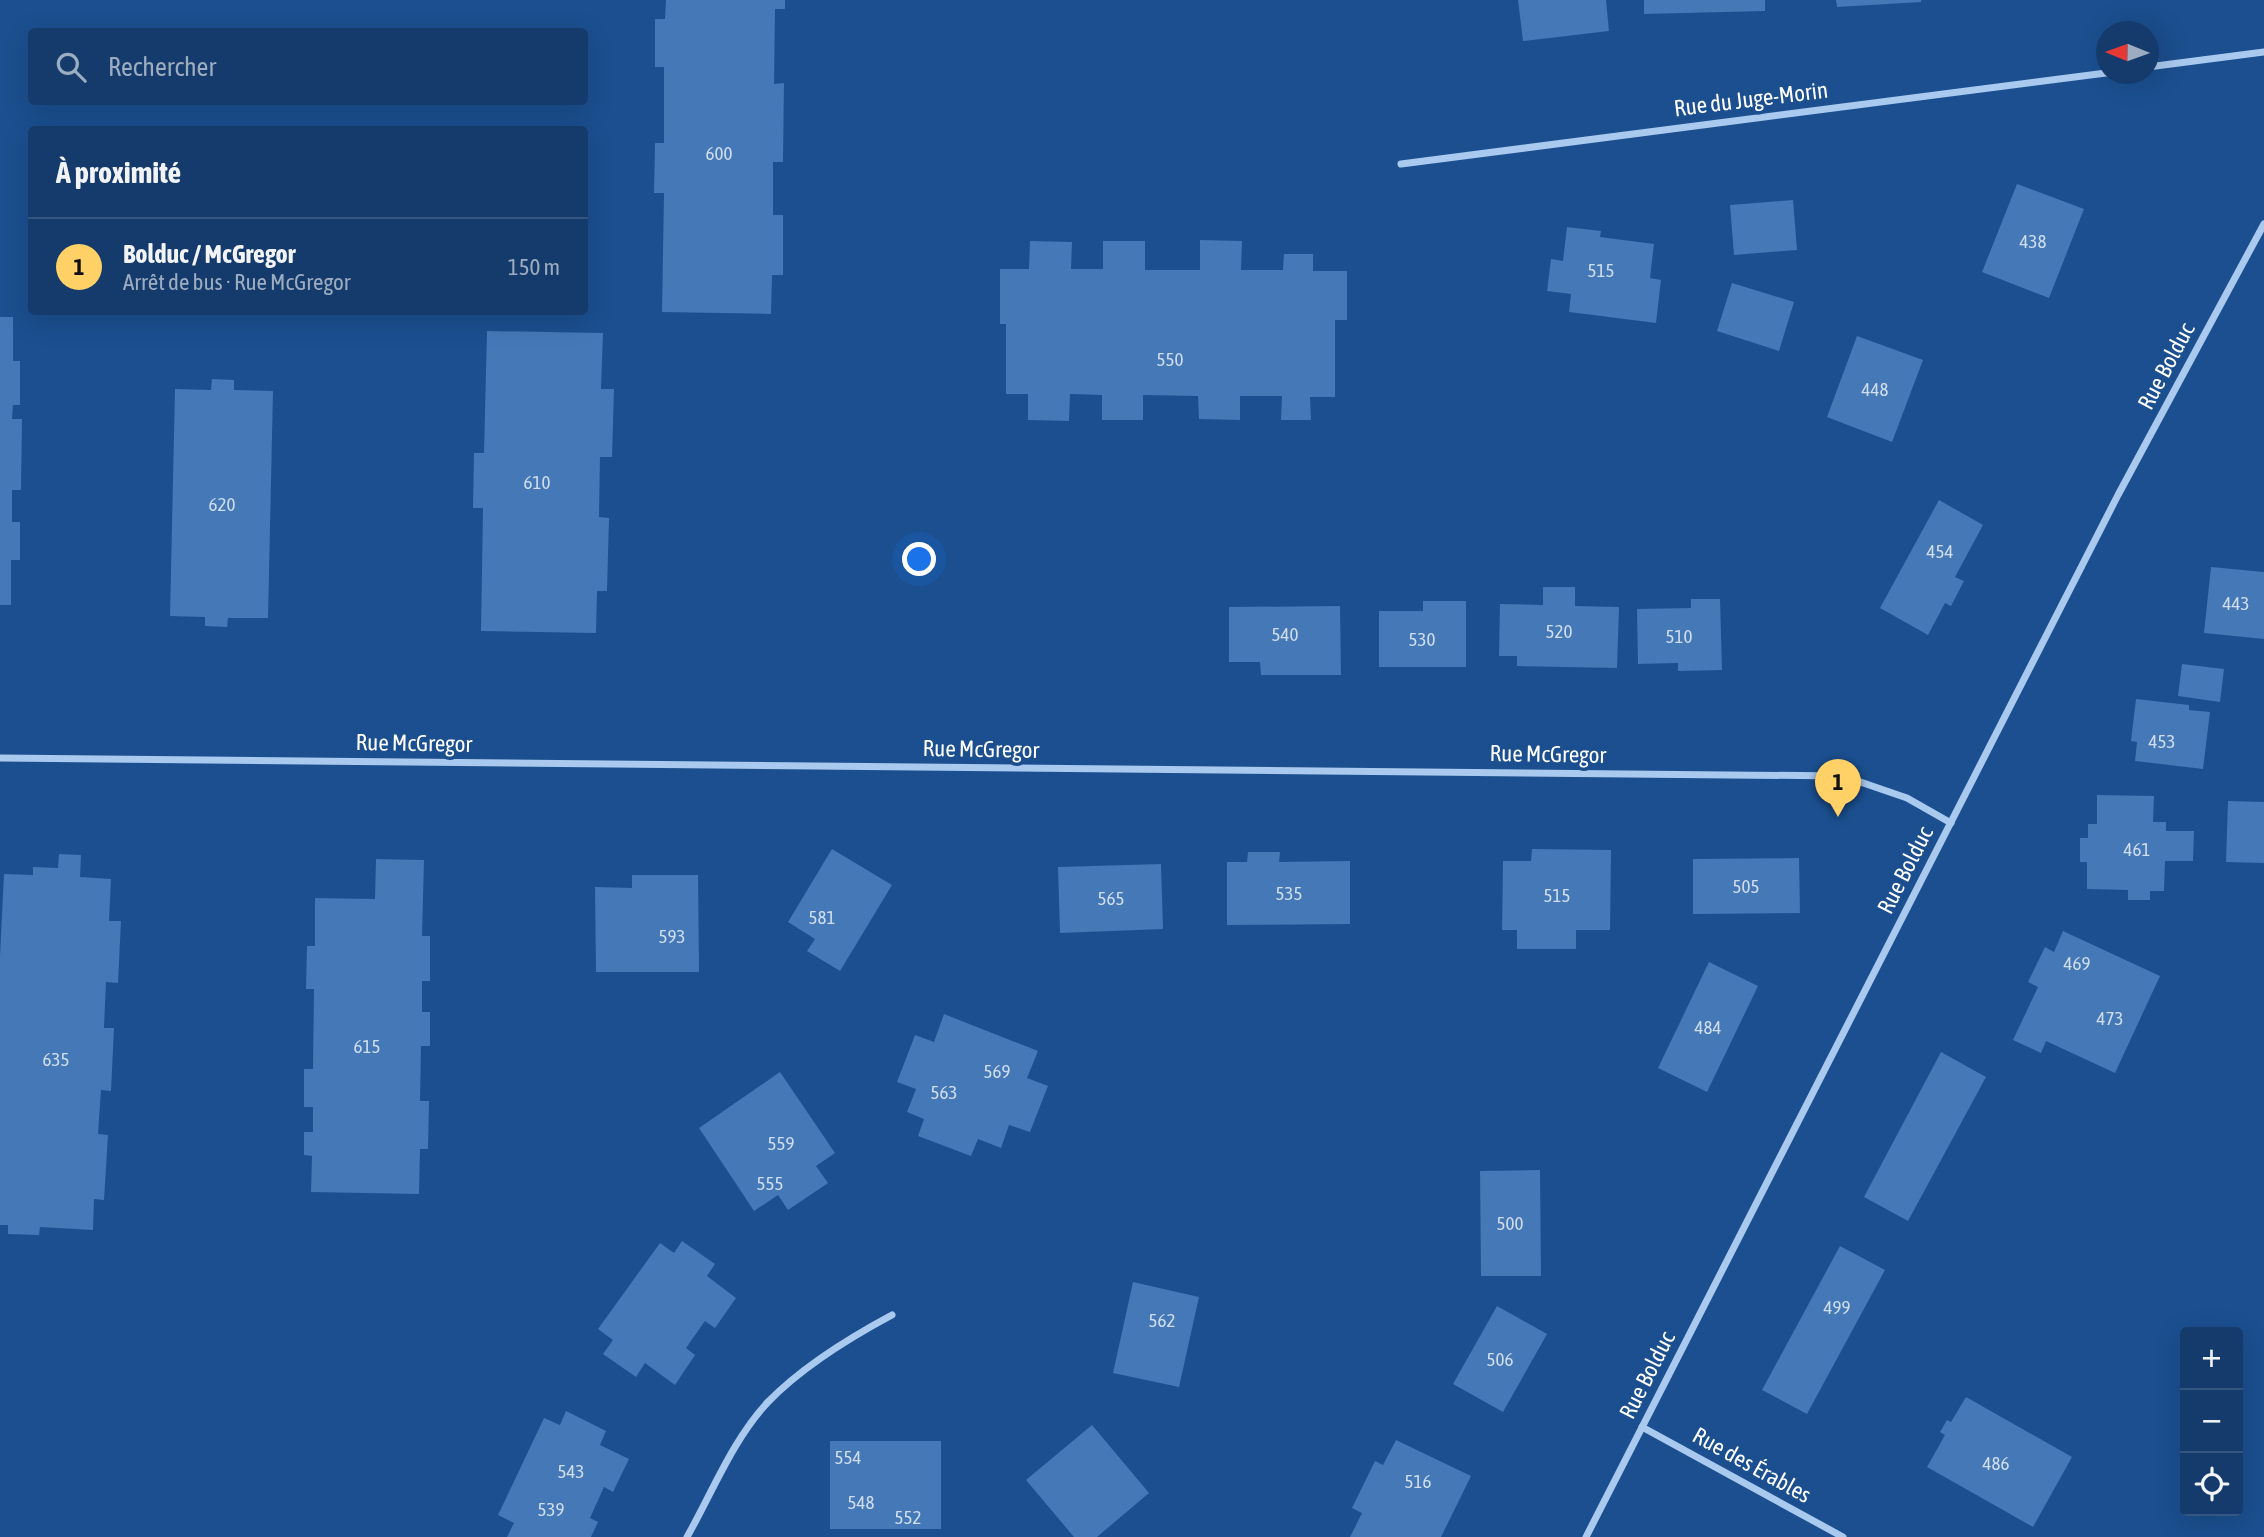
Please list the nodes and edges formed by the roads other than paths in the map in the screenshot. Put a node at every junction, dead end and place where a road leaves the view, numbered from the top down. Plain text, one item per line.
1 (2264, 52) edge
2 (2159, 66) edge
3 (2096, 74) edge
4 (1401, 164) dead end
5 (2264, 224) edge
6 (0, 758) edge
7 (1951, 823) junction
8 (892, 1315) dead end
9 (1642, 1427) junction
10 (687, 1537) edge
11 (1586, 1537) edge
12 (1843, 1537) edge

1 - 2 street
3 - 4 street, Rue du Juge-Morin
5 - 7 street, Rue Bolduc
6 - 7 street, Rue McGregor
7 - 9 street, Rue Bolduc
8 - 10 street
9 - 11 street, Rue Bolduc
9 - 12 street, Rue des Érables

